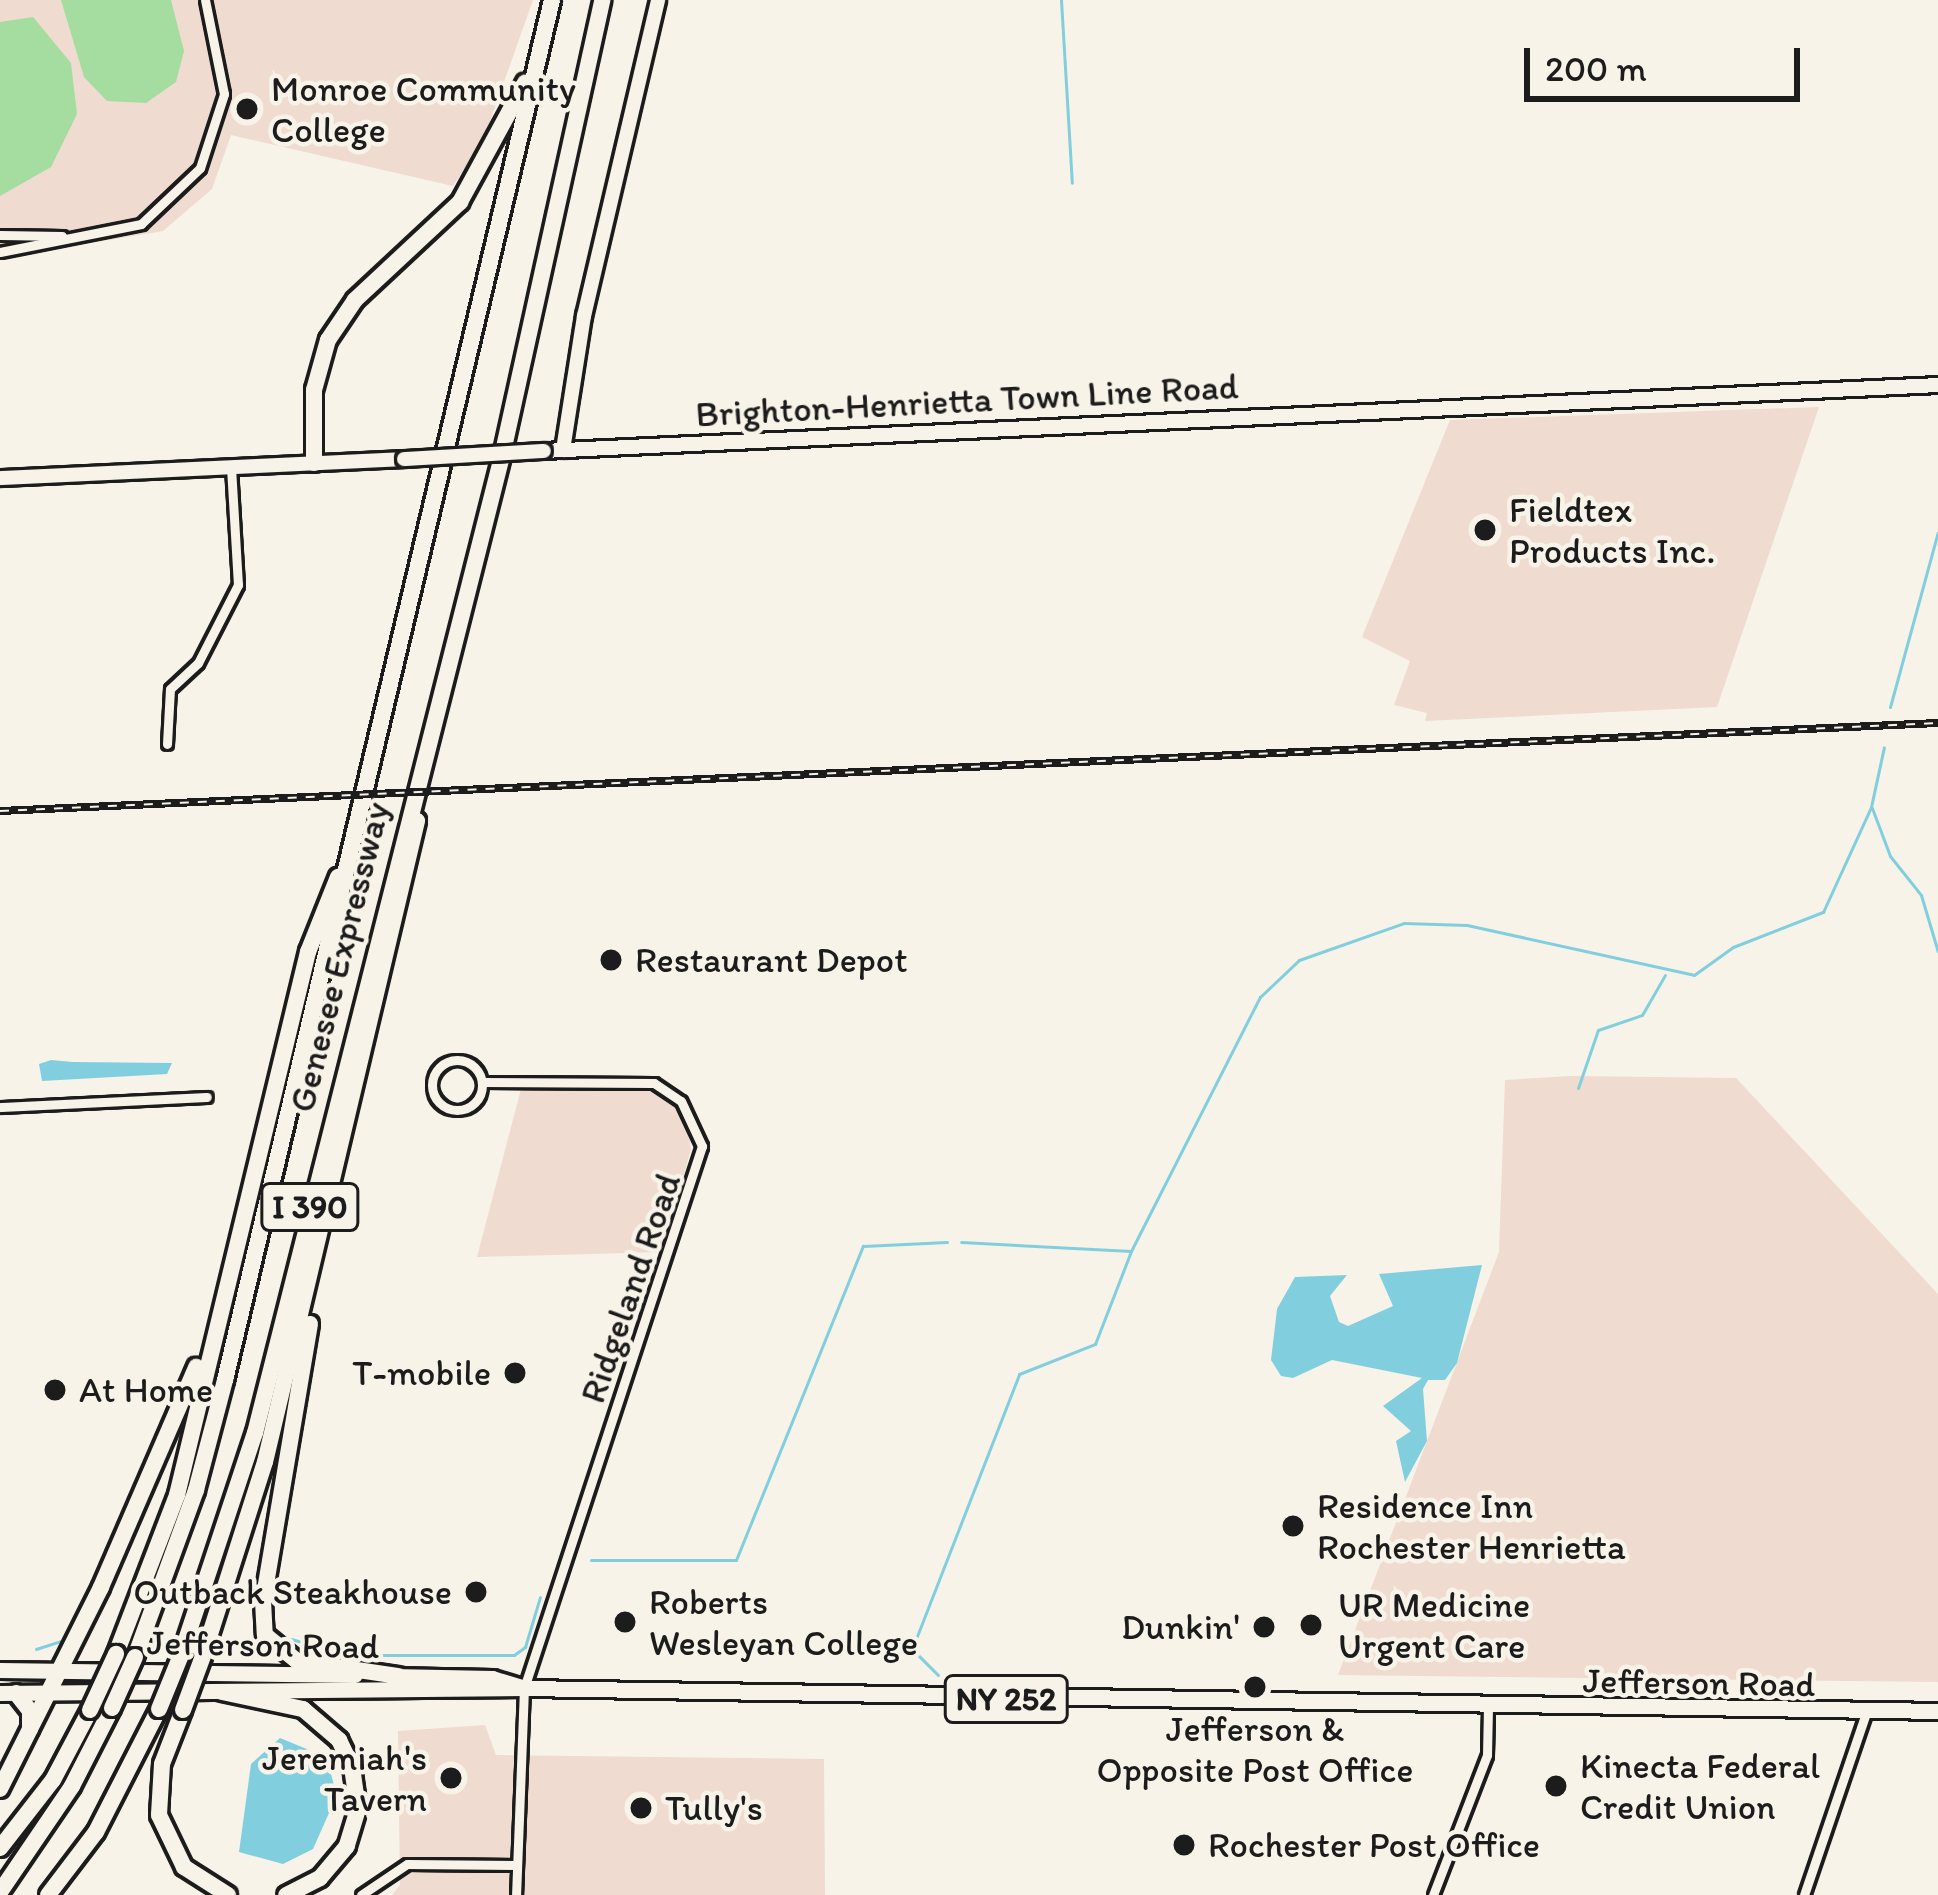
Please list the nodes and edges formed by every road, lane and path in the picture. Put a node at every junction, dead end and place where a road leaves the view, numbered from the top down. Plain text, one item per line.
1 (205, 0) edge
2 (552, 0) edge
3 (602, 0) edge
4 (658, 0) edge
5 (544, 32) junction
6 (109, 234) junction
7 (0, 235) edge
8 (0, 252) edge
9 (1938, 386) edge
10 (563, 450) junction
11 (314, 463) junction
12 (231, 467) junction
13 (0, 478) edge
14 (167, 744) dead end
15 (427, 755) junction
16 (362, 815) junction
17 (482, 1082) junction
18 (207, 1096) dead end
19 (0, 1107) edge
20 (323, 1236) junction
21 (222, 1292) junction
22 (126, 1656) junction
23 (3, 1670) edge
24 (61, 1671) junction
25 (398, 1676) junction
26 (524, 1688) junction
27 (222, 1692) junction
28 (8, 1693) edge
29 (51, 1693) junction
30 (1488, 1709) junction
31 (1938, 1712) edge
32 (1866, 1713) junction
33 (30, 1733) junction
34 (0, 1789) edge
35 (96, 1832) junction
36 (0, 1848) edge
37 (516, 1864) junction
38 (0, 1892) edge
39 (48, 1895) edge
40 (58, 1895) edge
41 (228, 1895) edge
42 (286, 1895) edge
43 (361, 1895) edge
44 (516, 1895) edge
45 (1433, 1895) edge
46 (1804, 1895) edge

1 - 6 street
2 - 5 highway, Genesee Expressway / I 390
3 - 15 highway, Genesee Expressway / I 390
4 - 10 street
5 - 11 highway
5 - 16 highway, Genesee Expressway / I 390
6 - 7 street
6 - 8 street
7 - 8 street
9 - 10 street, Brighton-Henrietta Town Line Road
10 - 11 street, Brighton-Henrietta Town Line Road, bridge
11 - 12 street, Brighton-Henrietta Town Line Road
12 - 13 street, Brighton-Henrietta Town Line Road
12 - 14 street
15 - 20 highway
15 - 35 highway, Genesee Expressway / I 390, bridge
16 - 21 highway
16 - 22 highway, Genesee Expressway / I 390
17 - 17 street, Ridgeland Road
17 - 26 street, Ridgeland Road
18 - 19 street
20 - 25 highway
20 - 41 highway, bridge
21 - 22 highway
21 - 24 highway
22 - 36 highway, bridge
22 - 38 highway, Genesee Expressway / I 390, bridge
23 - 24 main road, Jefferson Road / NY 252
24 - 25 main road, Jefferson Road / NY 252
24 - 29 highway
25 - 26 main road, Jefferson Road / NY 252
26 - 27 main road, Jefferson Road / NY 252
26 - 30 main road, Jefferson Road / NY 252
26 - 37 street, Ridgeland Road
27 - 29 main road, Jefferson Road / NY 252
27 - 42 highway
28 - 29 main road, Jefferson Road / NY 252
28 - 33 highway
29 - 33 highway
30 - 32 main road, Jefferson Road / NY 252
30 - 45 street
31 - 32 main road, Jefferson Road / NY 252
32 - 46 street
33 - 34 highway
35 - 39 highway, Genesee Expressway / I 390
35 - 40 highway
37 - 43 street
37 - 44 street, Ridgeland Road

